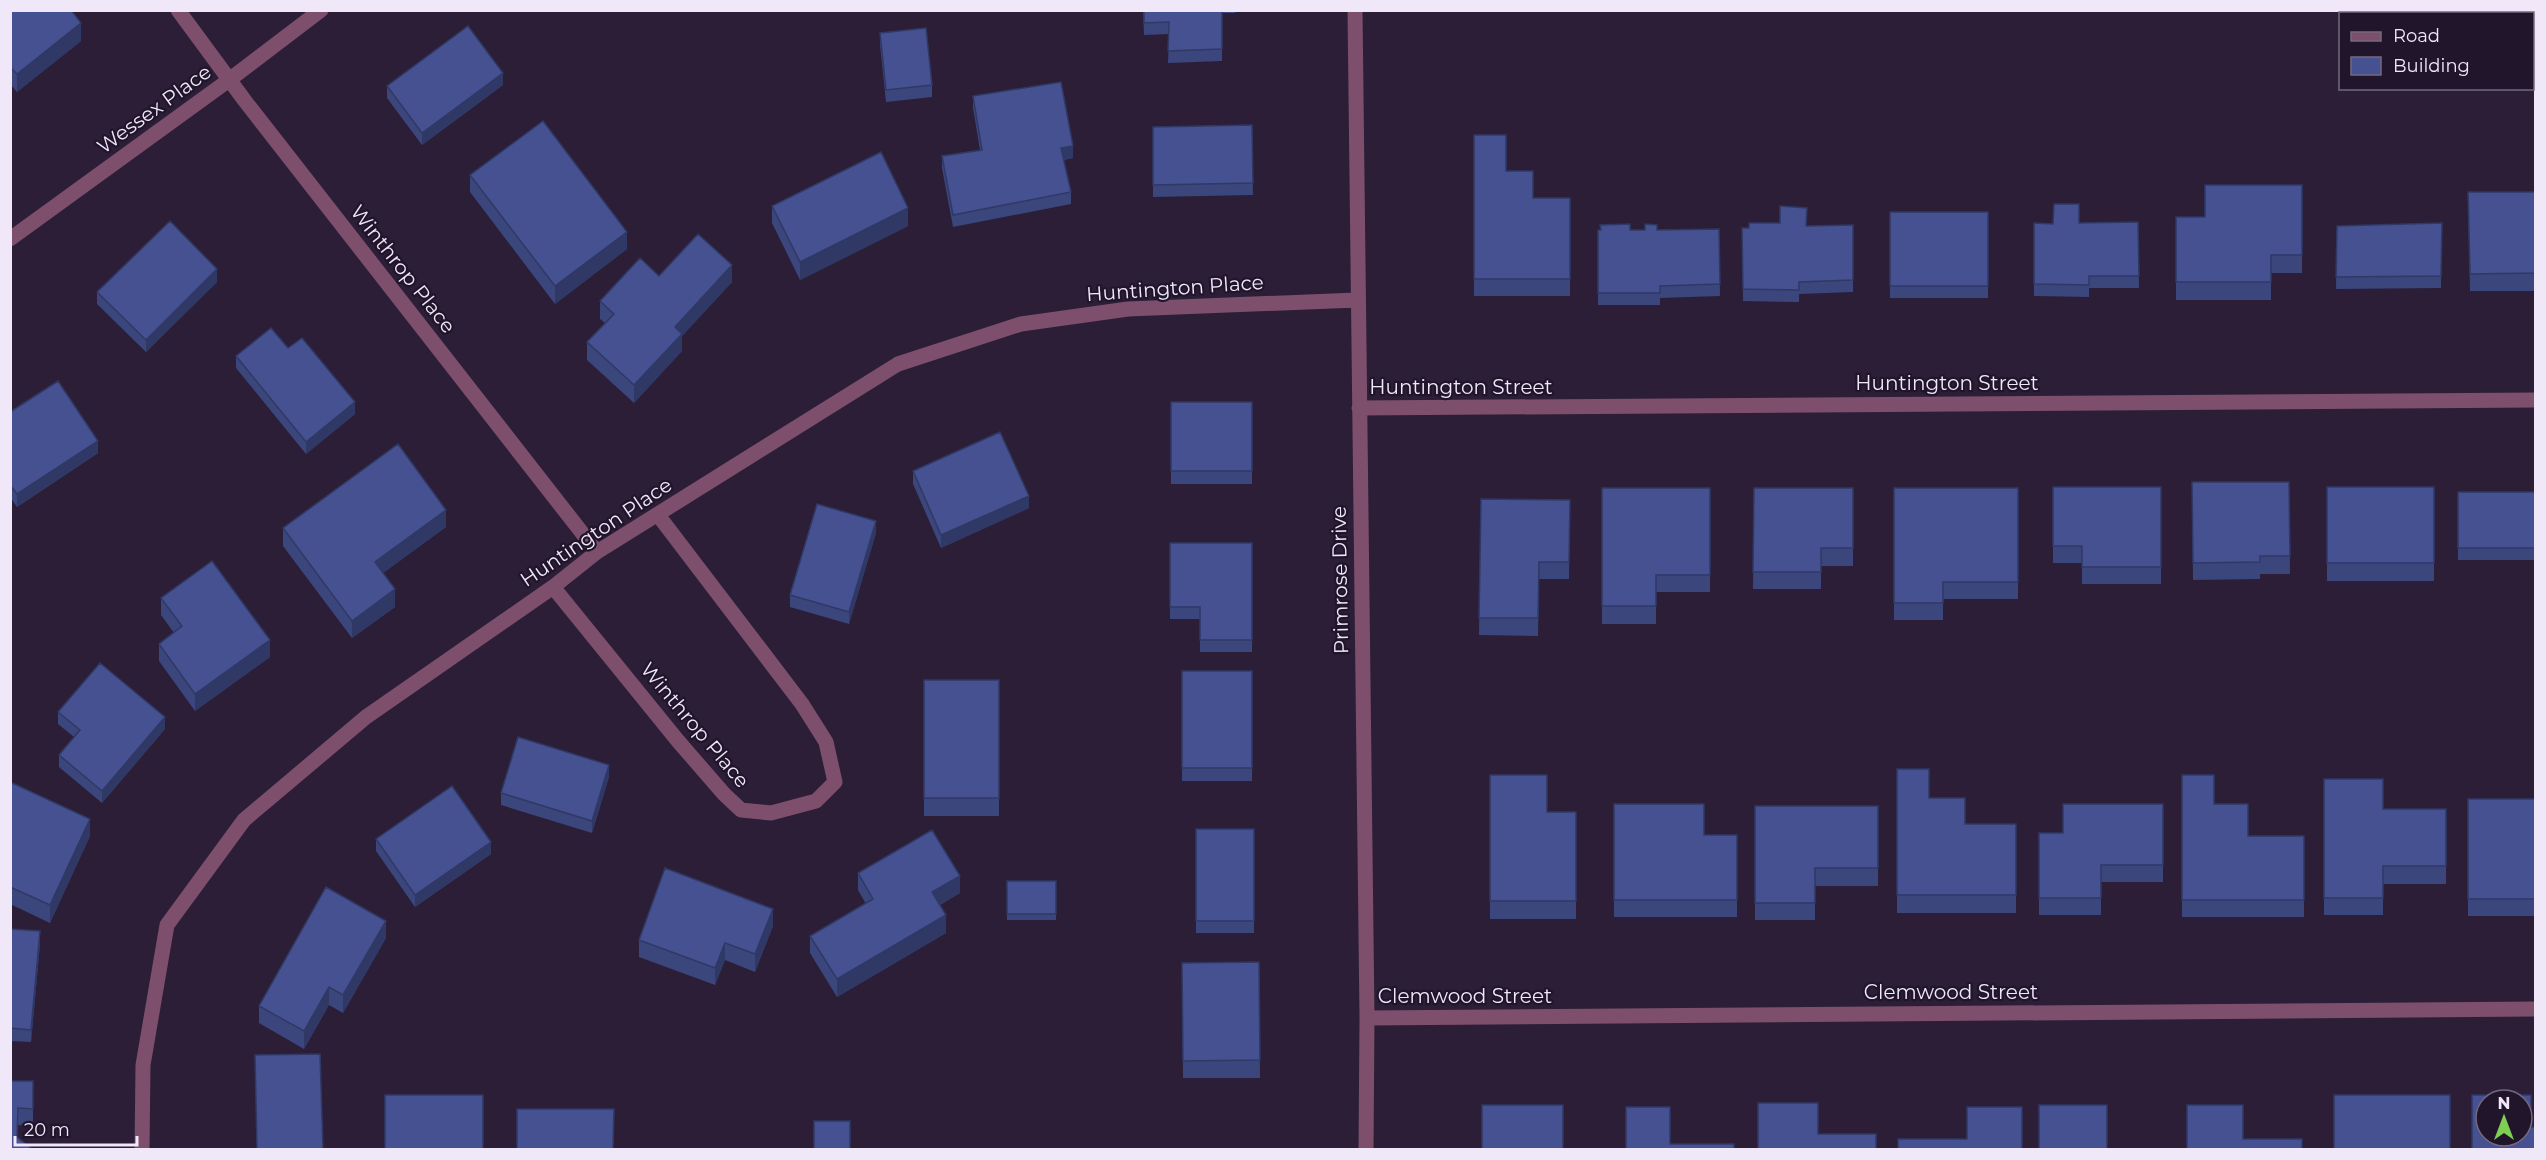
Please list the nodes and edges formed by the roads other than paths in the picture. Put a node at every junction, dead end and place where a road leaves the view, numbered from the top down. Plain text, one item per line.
1 (178, 10) edge
2 (321, 10) edge
3 (1355, 10) edge
4 (229, 80) junction
5 (10, 239) edge
6 (1357, 300) junction
7 (2535, 400) edge
8 (1359, 408) junction
9 (658, 515) junction
10 (597, 552) junction
11 (553, 587) junction
12 (2535, 1009) edge
13 (1367, 1018) junction
14 (142, 1149) edge
15 (1366, 1149) edge

1 - 4 street, Winthrop Place
2 - 4 street, Wessex Place
3 - 6 street, Primrose Drive
4 - 5 street, Wessex Place
4 - 10 street, Winthrop Place
6 - 8 street, Primrose Drive
6 - 9 street, Huntington Place
7 - 8 street, Huntington Street
8 - 13 street, Primrose Drive
9 - 10 street, Huntington Place
9 - 11 street, Winthrop Place
10 - 11 street, Huntington Place
11 - 14 street, Huntington Place
12 - 13 street, Clemwood Street
13 - 15 street, Primrose Drive

